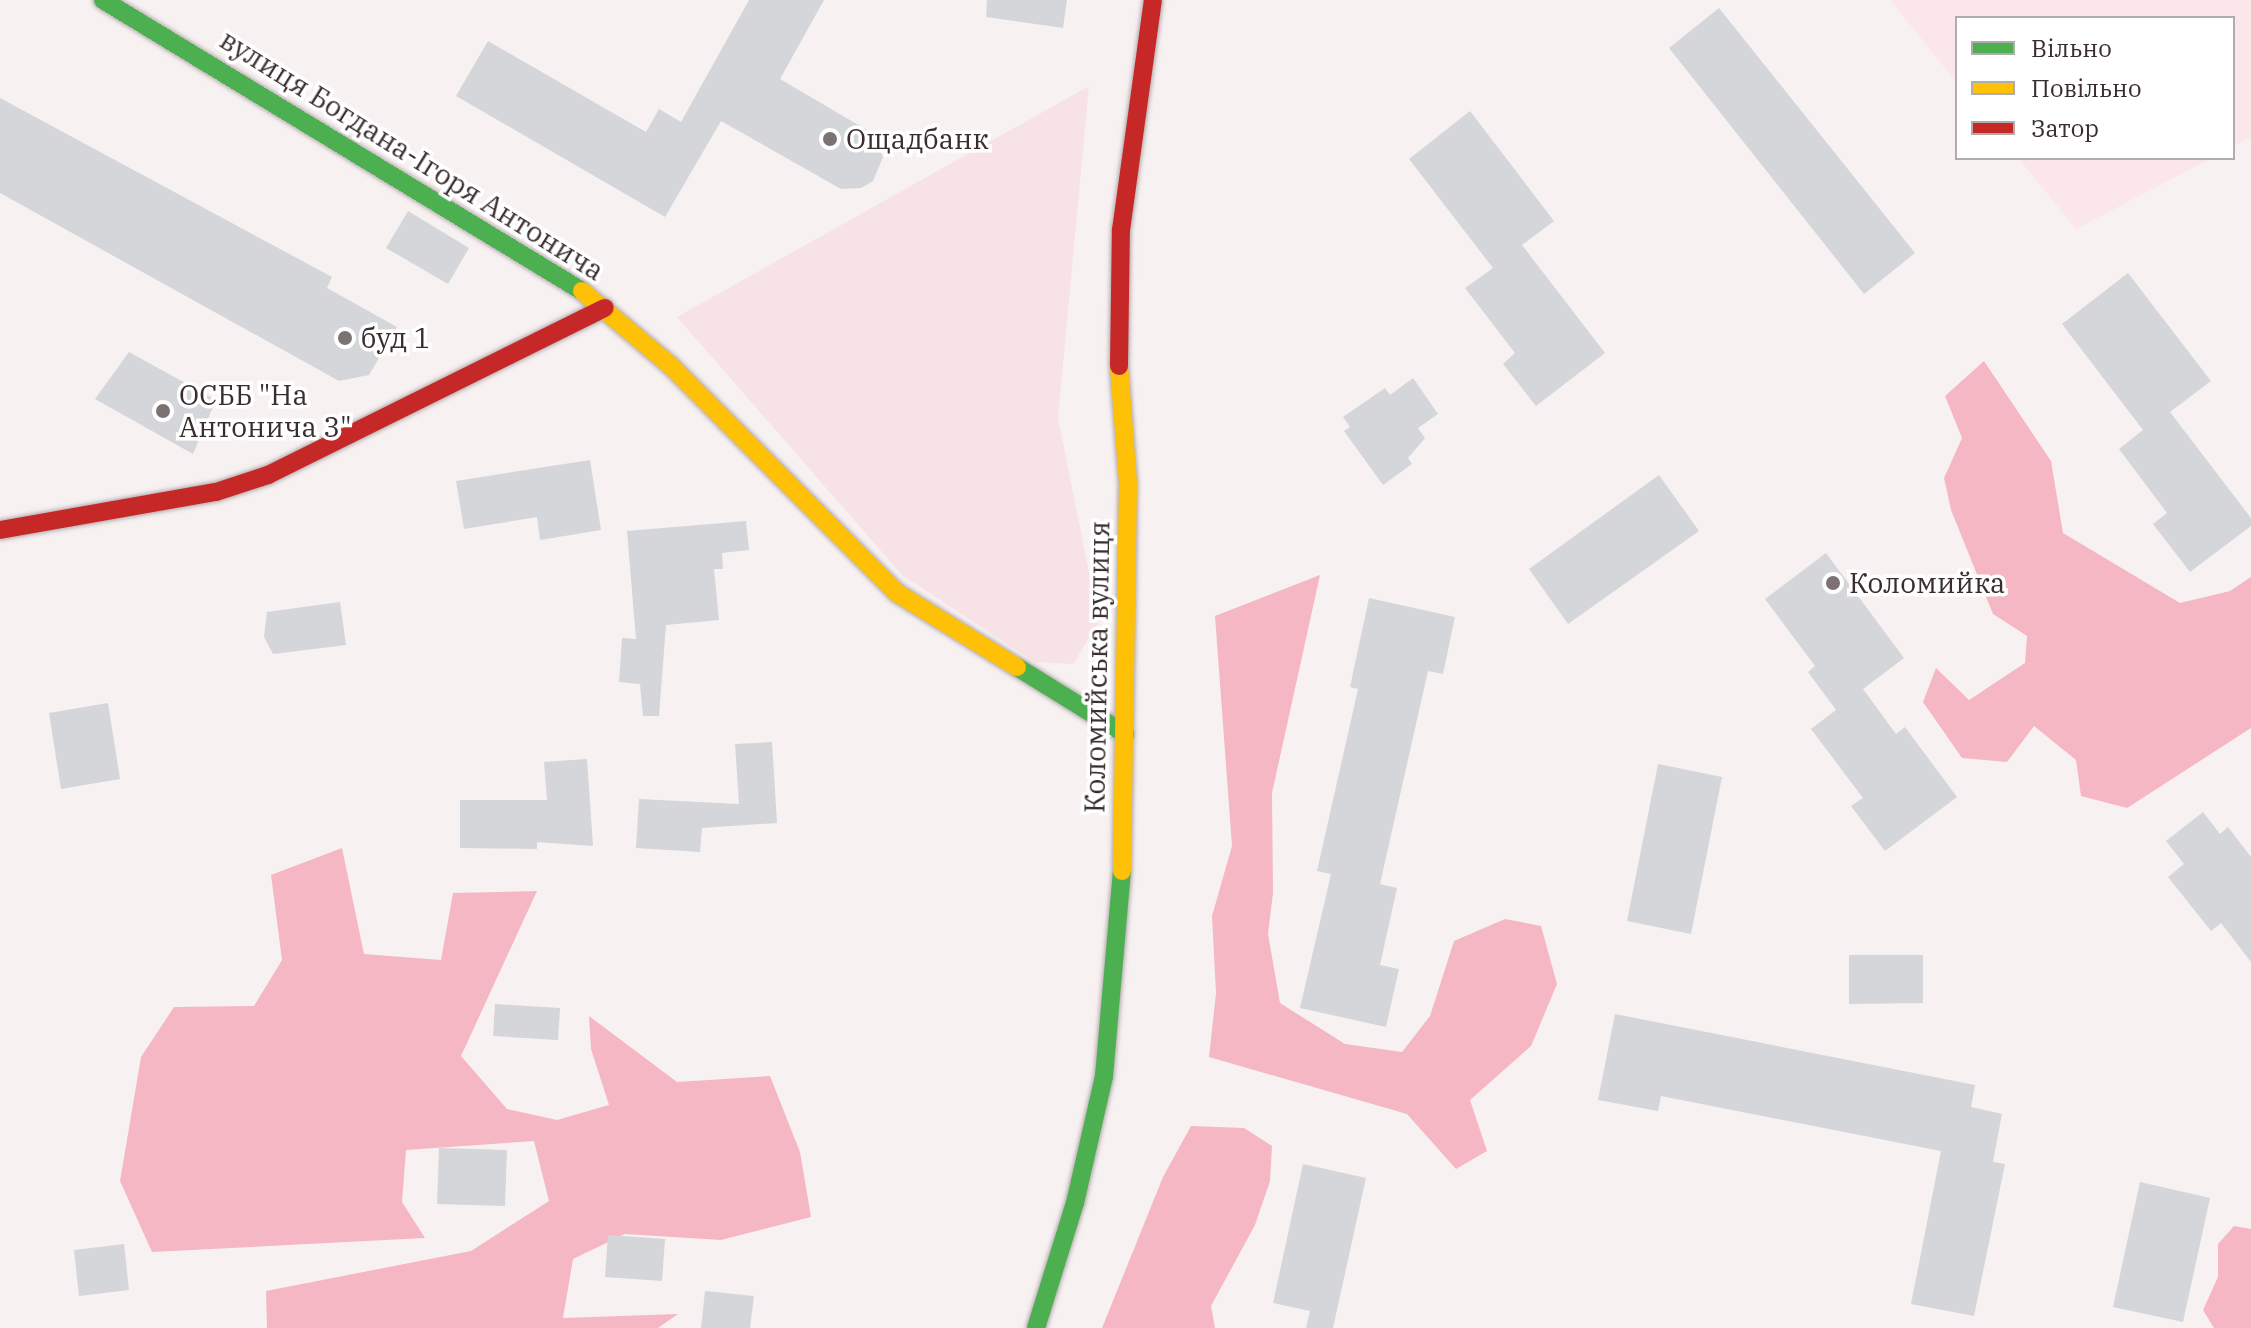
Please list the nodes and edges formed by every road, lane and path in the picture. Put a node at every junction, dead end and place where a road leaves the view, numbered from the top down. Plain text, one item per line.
1 (103, 0) edge
2 (1153, 0) edge
3 (605, 308) junction
4 (0, 530) edge
5 (1125, 734) junction
6 (1036, 1328) edge

1 - 3 main road, вулиця Богдана-Ігоря Антонича
2 - 5 main road, Коломийська вулиця
3 - 4 main road
3 - 5 main road, вулиця Богдана-Ігоря Антонича
5 - 6 main road, Коломийська вулиця

